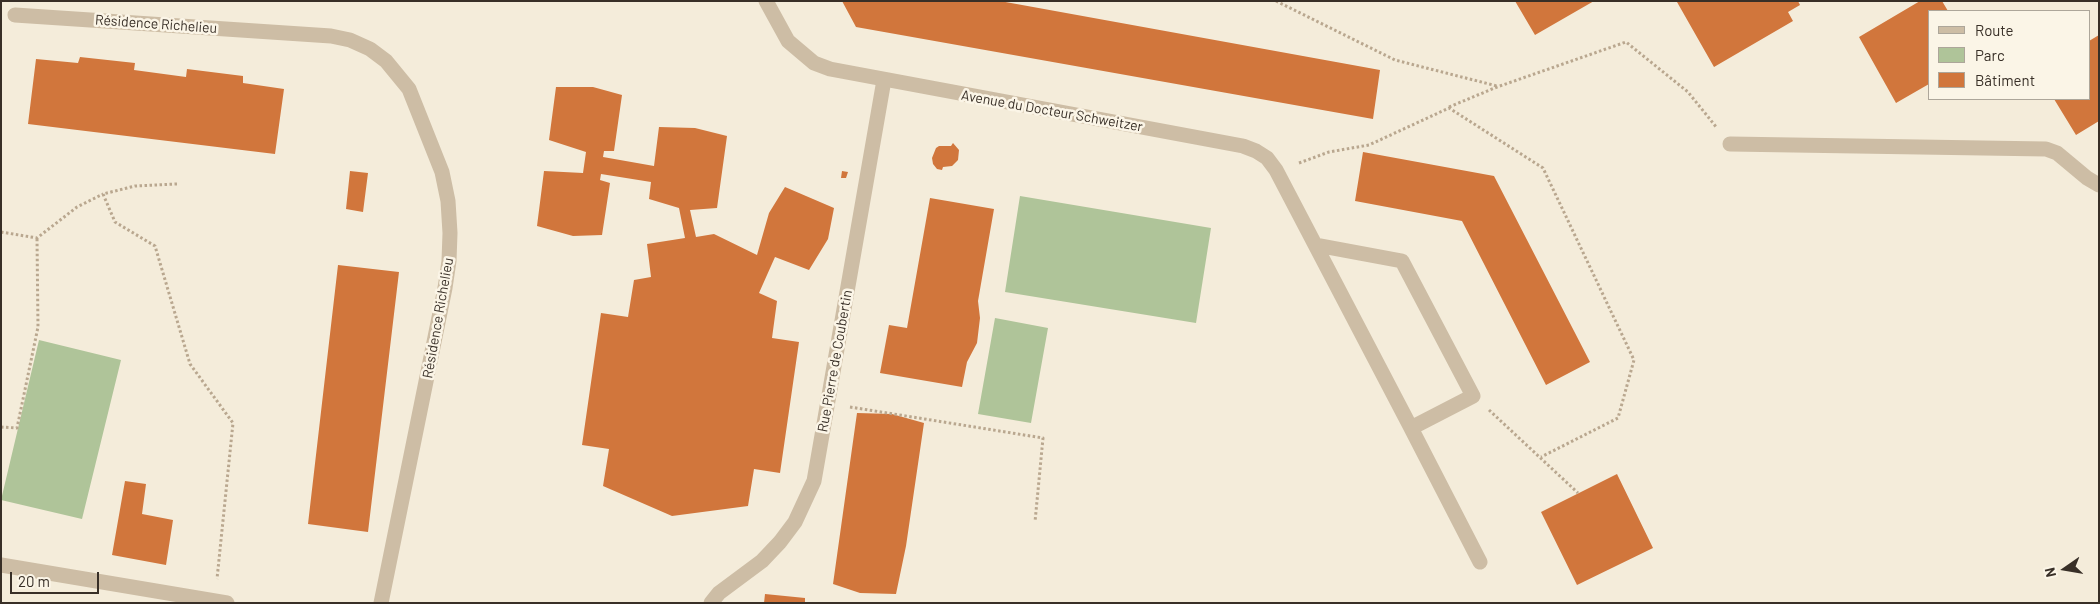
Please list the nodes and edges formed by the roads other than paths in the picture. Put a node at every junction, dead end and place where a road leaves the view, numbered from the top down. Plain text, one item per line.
1 (766, 1) edge
2 (15, 15) dead end
3 (884, 80) junction
4 (1730, 144) road end
5 (2099, 185) edge
6 (1316, 245) junction
7 (1411, 428) junction
8 (1480, 562) dead end
9 (1, 565) edge
10 (221, 602) edge
11 (381, 603) edge
12 (711, 603) edge

1 - 3 street, Avenue du Docteur Schweitzer
2 - 11 street, Résidence Richelieu
3 - 6 street, Avenue du Docteur Schweitzer
3 - 12 street, Rue Pierre de Coubertin
4 - 5 street
6 - 7 street, Avenue du Docteur Schweitzer
6 - 7 street
7 - 8 street, Avenue du Docteur Schweitzer
9 - 10 street

